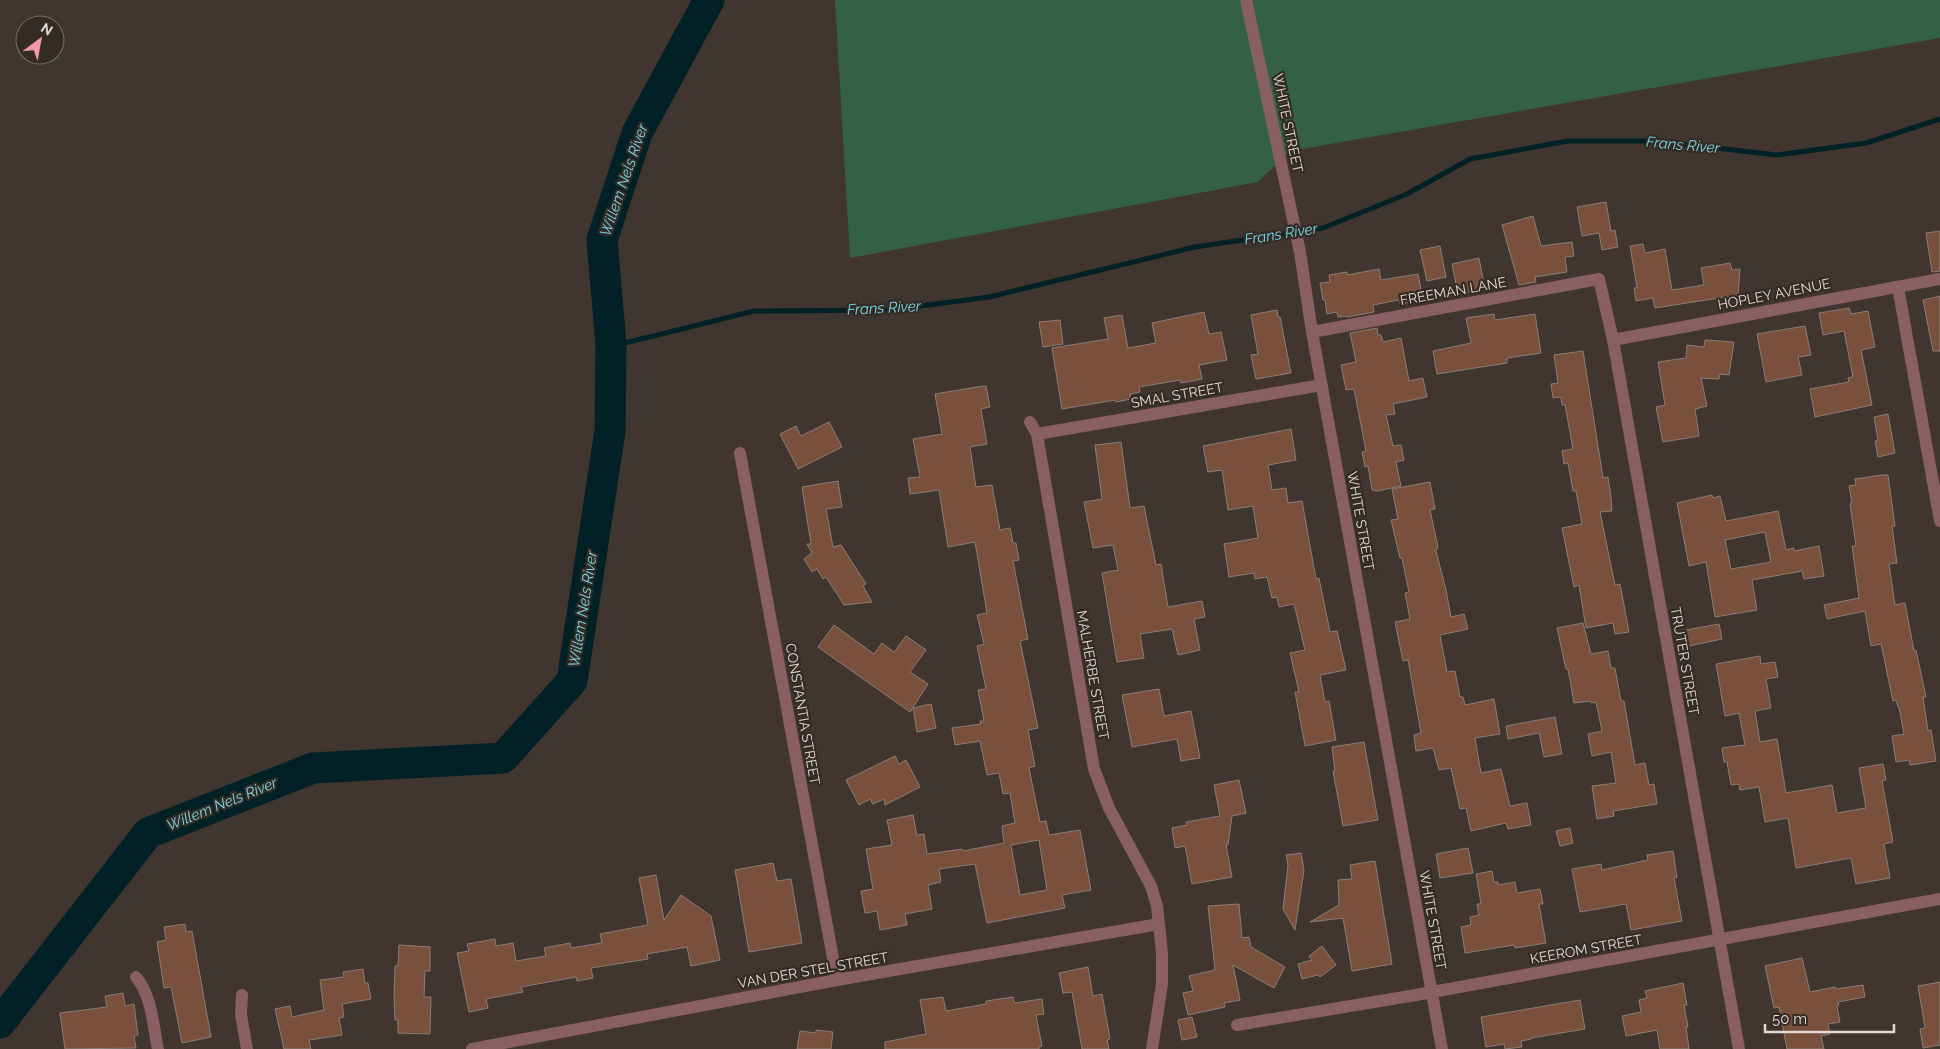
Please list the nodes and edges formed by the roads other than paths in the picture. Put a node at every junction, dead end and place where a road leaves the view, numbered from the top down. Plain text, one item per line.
1 (1246, 0) edge
2 (1599, 279) joint
3 (1940, 279) edge
4 (1898, 287) junction
5 (1312, 332) junction
6 (1613, 340) junction
7 (1322, 385) junction
8 (1030, 422) dead end
9 (1037, 434) junction
10 (740, 453) dead end
11 (1940, 521) edge
12 (1940, 899) edge
13 (1159, 924) junction
14 (1719, 939) junction
15 (136, 977) dead end
16 (837, 980) junction
17 (1431, 992) junction
18 (242, 995) dead end
19 (1237, 1024) dead end
20 (158, 1049) edge
21 (247, 1049) edge
22 (472, 1049) edge
23 (1152, 1049) edge
24 (1442, 1049) edge
25 (1739, 1049) edge

1 - 5 street, WHITE STREET
2 - 5 street, FREEMAN LANE
2 - 6 street, TRUTER STREET
3 - 4 street, HOPLEY AVENUE
4 - 6 street, HOPLEY AVENUE
4 - 11 street
5 - 7 street, WHITE STREET
6 - 14 street, TRUTER STREET
7 - 9 street, SMAL STREET
7 - 17 street, WHITE STREET
8 - 9 street, MALHERBE STREET
9 - 13 street, MALHERBE STREET
10 - 16 street, CONSTANTIA STREET
12 - 14 street, KEEROM STREET
13 - 16 street, VAN DER STEL STREET
13 - 23 street, MALHERBE STREET
14 - 17 street, KEEROM STREET
14 - 25 street, TRUTER STREET
15 - 20 street
16 - 22 street, VAN DER STEL STREET
17 - 19 street, KEEROM STREET
17 - 24 street, WHITE STREET
18 - 21 street

